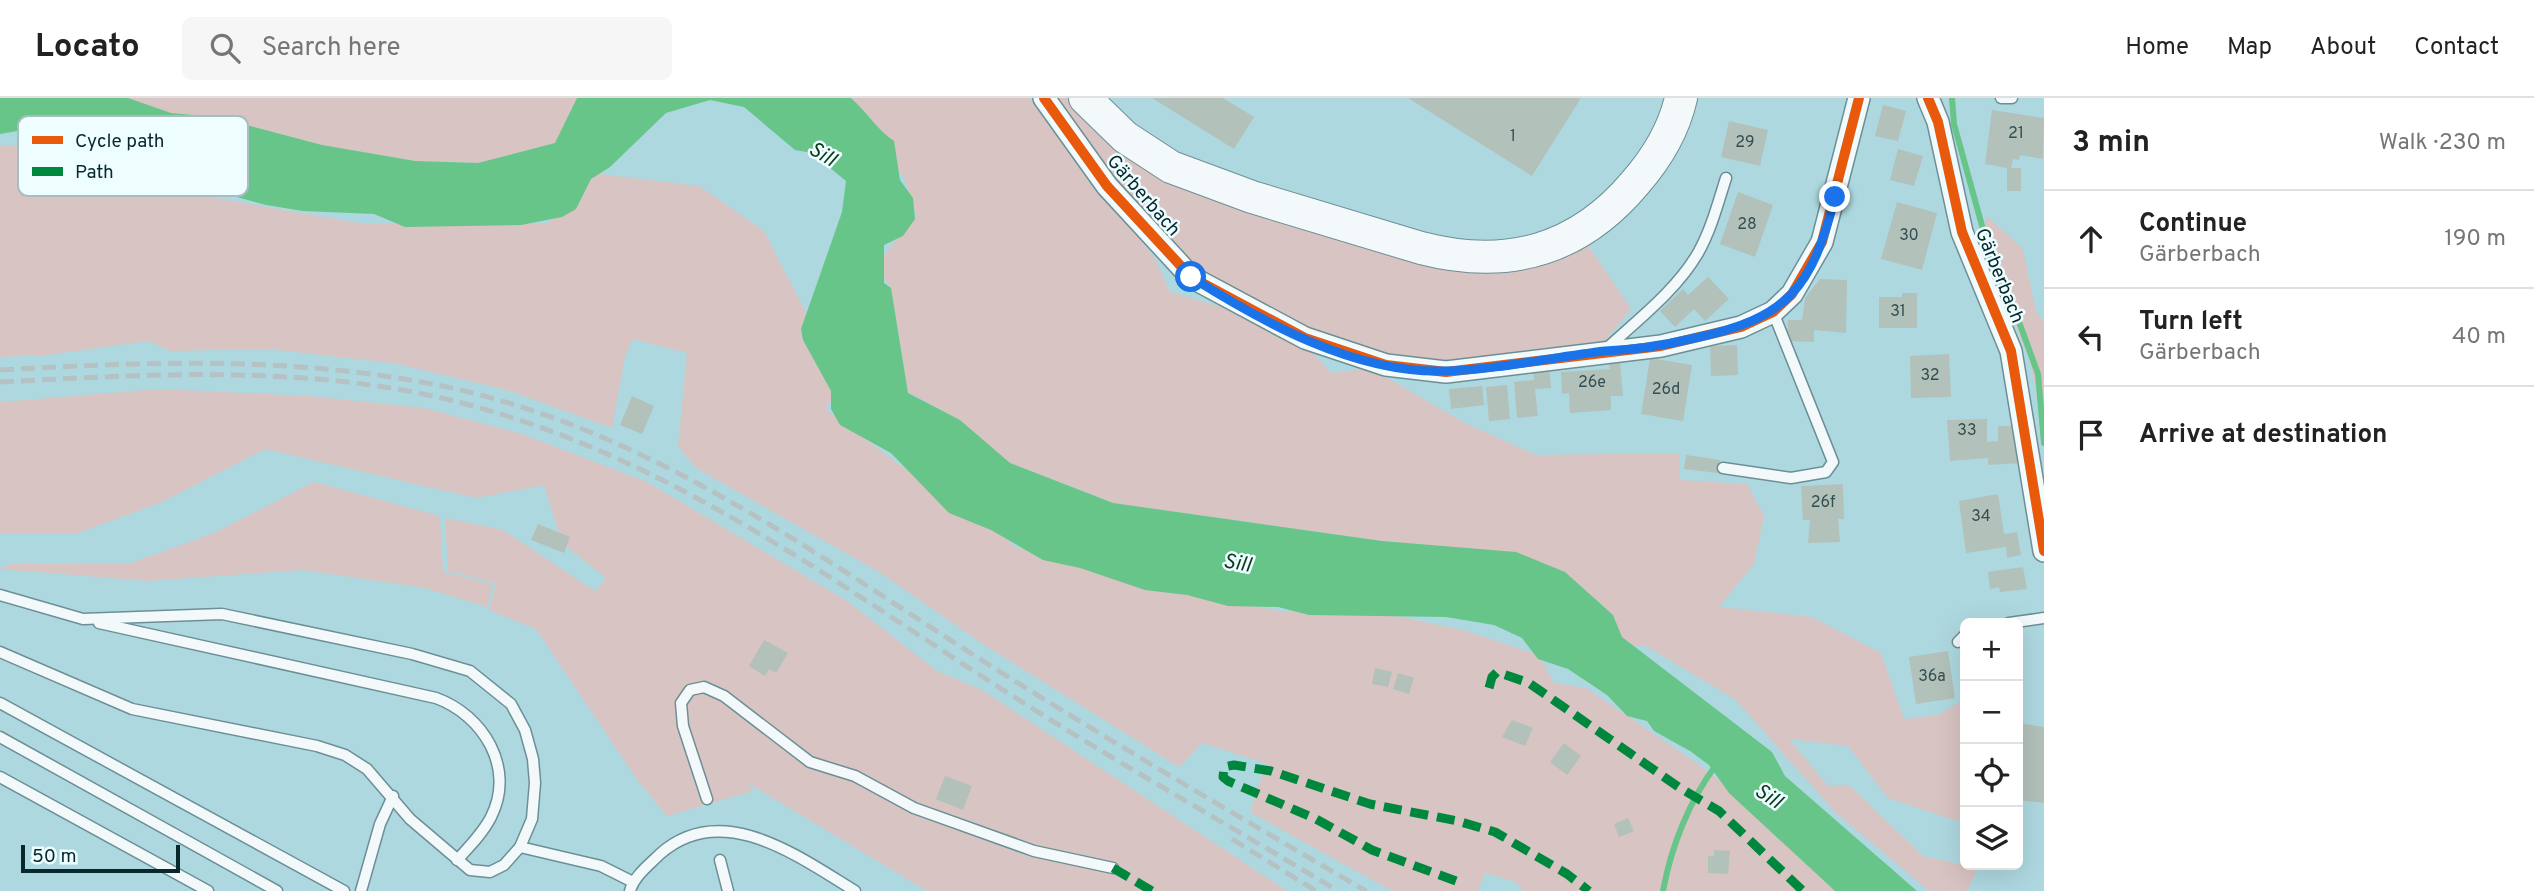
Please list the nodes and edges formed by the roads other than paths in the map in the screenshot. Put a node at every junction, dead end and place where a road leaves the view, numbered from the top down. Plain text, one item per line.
1 (1044, 98) edge
2 (1085, 98) edge
3 (1681, 98) edge
4 (1859, 98) edge
5 (1928, 98) edge
6 (2001, 98) edge
7 (2012, 98) edge
8 (1726, 178) dead end
9 (1773, 312) junction
10 (1605, 351) junction
11 (1723, 468) dead end
12 (2044, 551) edge
13 (0, 595) edge
14 (2044, 618) edge
15 (83, 620) junction
16 (2023, 621) edge
17 (0, 652) edge
18 (0, 703) edge
19 (0, 737) edge
20 (0, 777) edge
21 (393, 796) junction
22 (706, 799) dead end
23 (520, 847) junction
24 (457, 860) junction
25 (720, 860) dead end
26 (1113, 868) dead end
27 (631, 887) edge
28 (208, 891) edge
29 (277, 891) edge
30 (344, 891) edge
31 (362, 891) edge
32 (728, 891) edge
33 (855, 891) edge

1 - 10 street, Gärberbach
2 - 3 main road
4 - 9 street, Gärberbach
5 - 12 street, Gärberbach
6 - 7 lane
8 - 10 lane
9 - 10 street, Gärberbach
9 - 11 lane
13 - 15 lane
14 - 16 lane
15 - 23 lane
15 - 24 lane
17 - 21 lane
18 - 30 lane
19 - 29 lane
20 - 28 lane
21 - 24 lane
21 - 31 lane
22 - 26 lane
23 - 24 lane
23 - 27 lane
25 - 32 lane
27 - 33 lane

